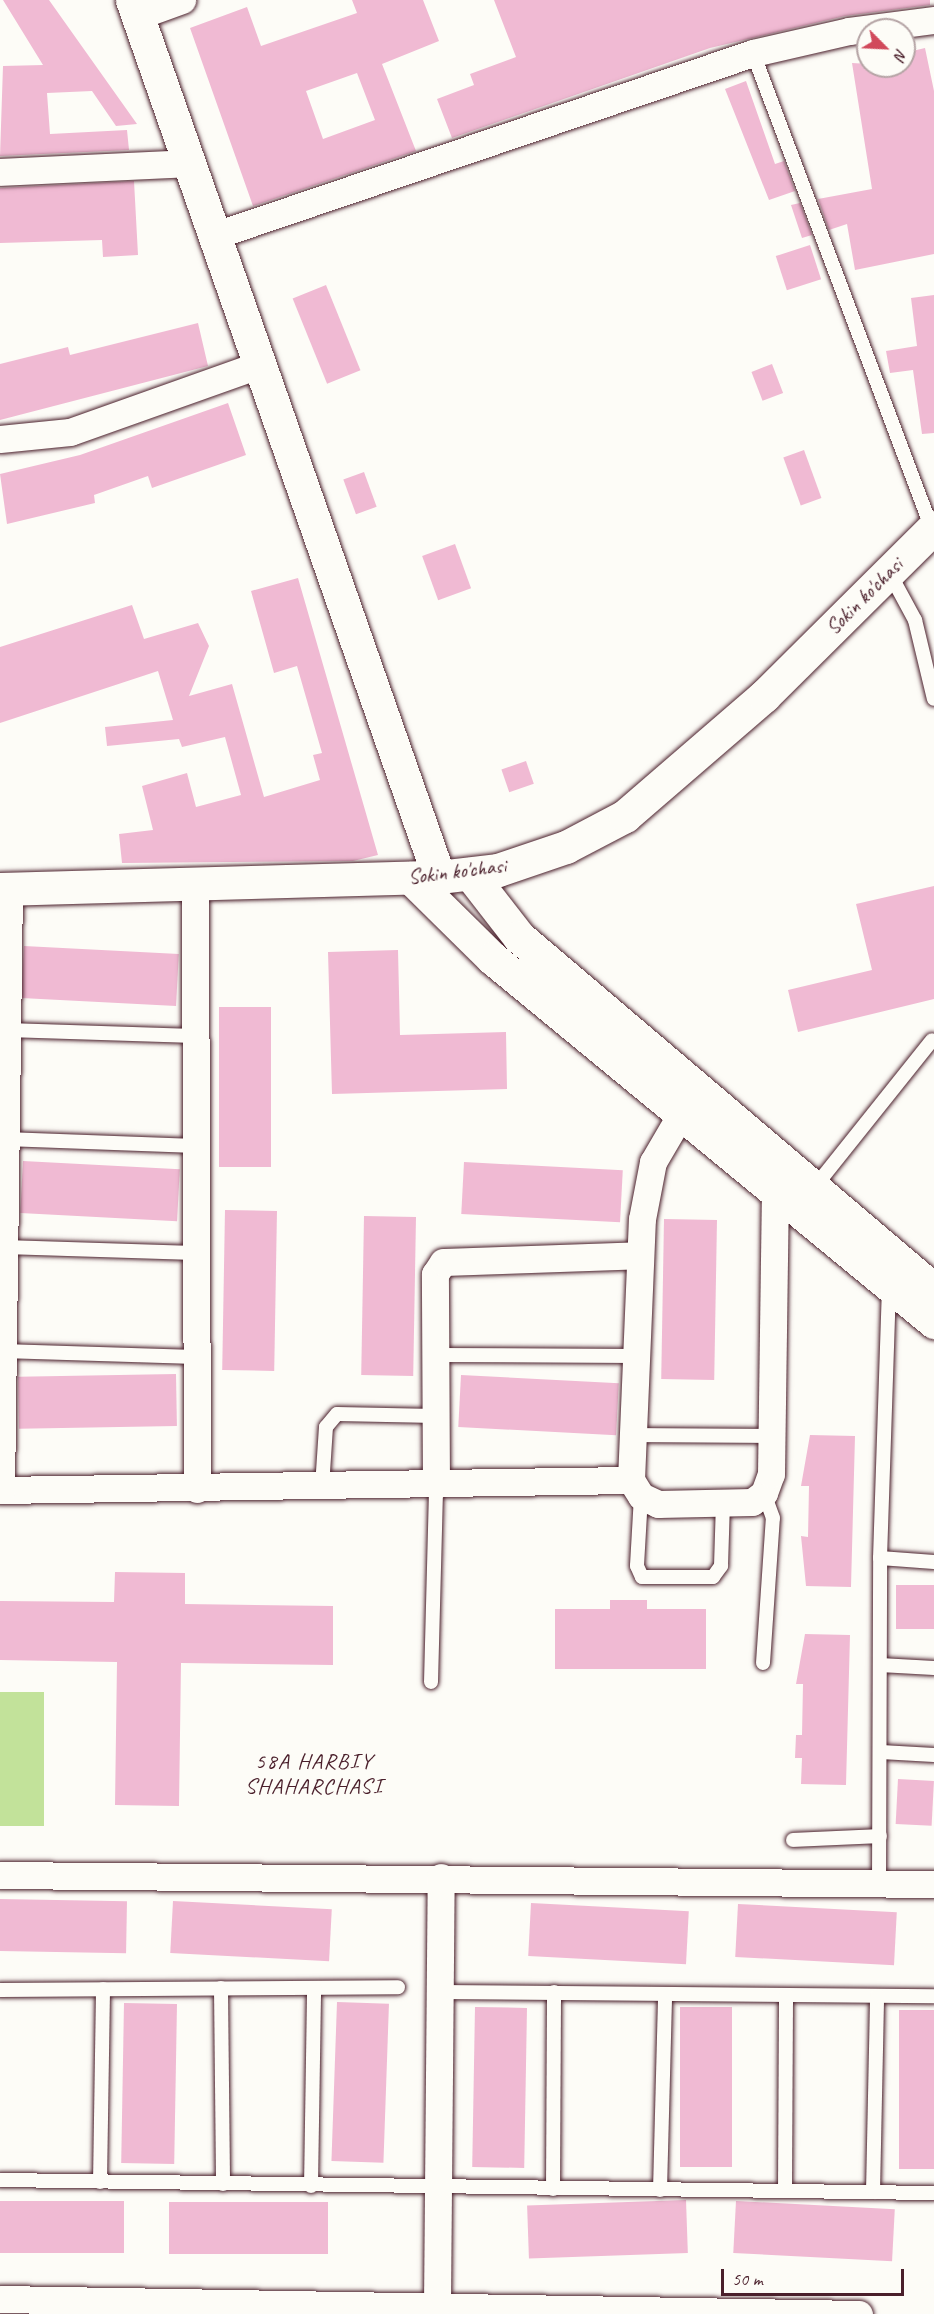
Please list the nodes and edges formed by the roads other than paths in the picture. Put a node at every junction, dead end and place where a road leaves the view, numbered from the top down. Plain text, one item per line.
1 (182, 0) edge
2 (135, 8) edge
3 (934, 20) edge
4 (753, 53) junction
5 (189, 162) junction
6 (0, 172) edge
7 (213, 236) junction
8 (258, 364) junction
9 (0, 439) edge
10 (933, 528) edge
11 (889, 572) junction
12 (934, 699) edge
13 (440, 876) junction
14 (195, 886) junction
15 (5, 888) edge
16 (6, 1030) junction
17 (196, 1036) junction
18 (932, 1040) dead end
19 (681, 1114) junction
20 (5, 1139) junction
21 (196, 1146) junction
22 (775, 1190) junction
23 (813, 1190) junction
24 (3, 1247) junction
25 (196, 1253) junction
26 (640, 1255) junction
27 (919, 1279) edge
28 (934, 1322) edge
29 (2, 1351) junction
30 (435, 1355) junction
31 (636, 1356) junction
32 (196, 1357) junction
33 (436, 1416) junction
34 (633, 1435) junction
35 (771, 1436) junction
36 (436, 1485) junction
37 (322, 1486) junction
38 (636, 1488) junction
39 (196, 1489) junction
40 (0, 1490) edge
41 (764, 1493) junction
42 (723, 1503) junction
43 (880, 1558) junction
44 (934, 1562) edge
45 (764, 1663) dead end
46 (880, 1665) junction
47 (934, 1668) edge
48 (431, 1682) dead end
49 (881, 1752) junction
50 (934, 1755) edge
51 (880, 1836) junction
52 (794, 1840) dead end
53 (0, 1875) edge
54 (441, 1877) junction
55 (879, 1884) junction
56 (934, 1884) edge
57 (398, 1987) dead end
58 (314, 1988) junction
59 (103, 1989) junction
60 (221, 1989) junction
61 (0, 1990) edge
62 (439, 1992) junction
63 (554, 1992) junction
64 (665, 1994) junction
65 (786, 1995) junction
66 (877, 1996) junction
67 (934, 1996) edge
68 (0, 2180) edge
69 (100, 2182) junction
70 (223, 2184) junction
71 (311, 2186) junction
72 (436, 2187) junction
73 (553, 2189) junction
74 (660, 2190) junction
75 (785, 2191) junction
76 (873, 2192) junction
77 (934, 2193) edge
78 (0, 2299) edge
79 (437, 2304) junction
80 (859, 2314) edge

1 - 2 street
2 - 5 street
3 - 4 street
4 - 7 street
4 - 10 lane
5 - 6 street
5 - 7 street
7 - 8 street
8 - 9 street
8 - 13 street
10 - 11 street, Sokin ko'chasi
11 - 12 lane
11 - 13 street, Sokin ko'chasi
13 - 14 street, Sokin ko'chasi
13 - 19 street
13 - 23 street
14 - 15 street, Sokin ko'chasi
14 - 17 street
15 - 16 street
16 - 17 lane
16 - 20 street
17 - 21 street
18 - 23 lane
19 - 22 street
19 - 26 street
20 - 21 lane
20 - 24 street
21 - 25 street
22 - 27 street
22 - 35 street
23 - 27 street
24 - 25 lane
24 - 29 street
25 - 32 street
26 - 30 street
26 - 31 street
27 - 28 street
27 - 43 lane
29 - 32 lane
29 - 40 street
30 - 31 lane
30 - 33 street
31 - 34 street
32 - 39 street
33 - 36 street
33 - 37 lane
34 - 35 lane
34 - 38 street
35 - 41 street
36 - 37 street
36 - 38 street
36 - 48 lane
37 - 39 street
38 - 42 street
38 - 42 lane
39 - 40 street
41 - 42 street
41 - 45 lane
43 - 44 lane
43 - 46 lane
46 - 47 lane
46 - 49 lane
49 - 50 lane
49 - 51 lane
51 - 52 lane
51 - 55 lane
53 - 54 street
54 - 55 street
54 - 62 street
55 - 56 street
57 - 58 lane
58 - 60 lane
58 - 71 lane
59 - 60 lane
59 - 61 lane
59 - 69 lane
60 - 70 lane
62 - 63 lane
62 - 72 street
63 - 64 lane
63 - 73 lane
64 - 65 lane
64 - 74 lane
65 - 66 lane
65 - 75 lane
66 - 67 lane
66 - 76 lane
68 - 69 lane
69 - 70 lane
70 - 71 lane
71 - 72 lane
72 - 73 lane
72 - 79 street
73 - 74 lane
74 - 75 lane
75 - 76 lane
76 - 77 lane
78 - 79 street
79 - 80 street

